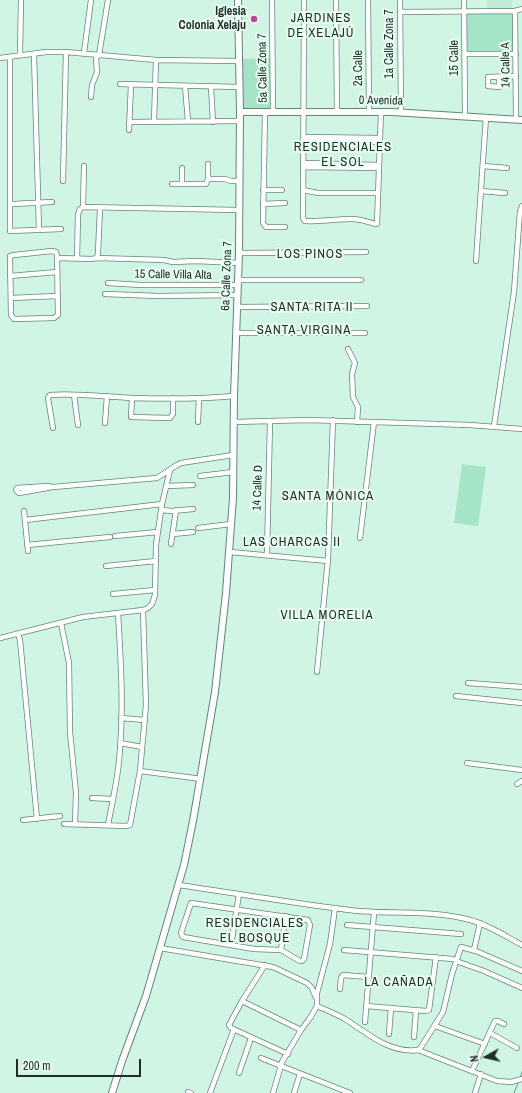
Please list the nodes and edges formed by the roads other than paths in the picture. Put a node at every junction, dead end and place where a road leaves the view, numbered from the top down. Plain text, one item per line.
1 (20, 0) edge
2 (91, 0) edge
3 (108, 0) edge
4 (238, 0) edge
5 (272, 0) edge
6 (304, 0) edge
7 (336, 0) edge
8 (368, 0) edge
9 (400, 0) edge
10 (464, 0) edge
11 (522, 9) edge
12 (464, 11) junction
13 (515, 11) junction
14 (400, 12) junction
15 (66, 52) junction
16 (84, 53) junction
17 (34, 54) junction
18 (465, 54) junction
19 (516, 54) junction
20 (20, 55) junction
21 (99, 55) junction
22 (10, 57) junction
23 (0, 58) edge
24 (156, 60) junction
25 (238, 61) junction
26 (516, 76) junction
27 (499, 77) junction
28 (120, 84) dead end
29 (131, 85) junction
30 (155, 85) junction
31 (185, 86) junction
32 (212, 87) junction
33 (239, 87) junction
34 (91, 97) dead end
35 (240, 112) junction
36 (265, 112) junction
37 (273, 112) junction
38 (304, 112) junction
39 (338, 112) junction
40 (369, 112) junction
41 (381, 112) junction
42 (401, 112) junction
43 (465, 116) junction
44 (486, 117) junction
45 (519, 119) edge
46 (188, 121) junction
47 (240, 121) junction
48 (130, 122) junction
49 (154, 122) junction
50 (213, 122) junction
51 (129, 130) dead end
52 (304, 138) junction
53 (380, 140) junction
54 (208, 164) dead end
55 (303, 165) junction
56 (84, 166) dead end
57 (482, 166) junction
58 (379, 167) junction
59 (182, 168) dead end
60 (507, 168) dead end
61 (208, 179) junction
62 (63, 180) dead end
63 (239, 181) junction
64 (172, 184) dead end
65 (182, 184) junction
66 (263, 190) junction
67 (282, 190) dead end
68 (303, 190) junction
69 (481, 191) junction
70 (378, 193) junction
71 (505, 193) dead end
72 (52, 202) dead end
73 (38, 203) junction
74 (285, 203) dead end
75 (13, 204) dead end
76 (263, 204) junction
77 (522, 206) edge
78 (83, 207) junction
79 (100, 208) junction
80 (239, 210) junction
81 (285, 227) dead end
82 (61, 229) dead end
83 (39, 230) junction
84 (366, 252) dead end
85 (239, 253) junction
86 (57, 258) junction
87 (97, 258) junction
88 (77, 259) junction
89 (476, 261) dead end
90 (239, 263) junction
91 (57, 272) junction
92 (10, 276) junction
93 (361, 280) dead end
94 (238, 282) junction
95 (108, 283) dead end
96 (105, 294) dead end
97 (238, 295) junction
98 (58, 296) junction
99 (11, 298) junction
100 (366, 306) dead end
101 (237, 307) junction
102 (236, 333) junction
103 (365, 333) dead end
104 (348, 349) dead end
105 (74, 395) junction
106 (107, 396) junction
107 (234, 396) junction
108 (132, 398) junction
109 (173, 398) junction
110 (199, 398) junction
111 (333, 420) junction
112 (270, 421) junction
113 (198, 422) dead end
114 (233, 422) junction
115 (357, 422) junction
116 (374, 422) junction
117 (105, 423) dead end
118 (78, 425) dead end
119 (494, 426) junction
120 (53, 428) dead end
121 (522, 429) edge
122 (233, 455) junction
123 (170, 470) junction
124 (233, 472) junction
125 (200, 476) dead end
126 (193, 485) dead end
127 (166, 486) junction
128 (53, 488) junction
129 (162, 504) junction
130 (193, 509) dead end
131 (161, 510) junction
132 (176, 510) junction
133 (24, 511) dead end
134 (25, 520) junction
135 (231, 524) junction
136 (198, 528) dead end
137 (158, 532) junction
138 (192, 532) dead end
139 (173, 534) junction
140 (360, 538) dead end
141 (268, 540) junction
142 (309, 543) dead end
143 (171, 544) dead end
144 (27, 546) junction
145 (28, 551) dead end
146 (230, 552) junction
147 (267, 555) junction
148 (156, 561) junction
149 (328, 561) junction
150 (106, 566) dead end
151 (155, 590) junction
152 (112, 594) dead end
153 (143, 610) junction
154 (118, 613) junction
155 (61, 623) junction
156 (18, 634) junction
157 (0, 638) edge
158 (316, 672) dead end
159 (468, 683) dead end
160 (522, 687) edge
161 (456, 696) dead end
162 (522, 703) edge
163 (121, 718) junction
164 (145, 720) junction
165 (120, 743) junction
166 (142, 747) junction
167 (467, 764) dead end
168 (522, 770) edge
169 (140, 771) junction
170 (200, 780) junction
171 (522, 781) edge
172 (517, 784) dead end
173 (92, 798) dead end
174 (112, 799) junction
175 (60, 816) dead end
176 (37, 819) junction
177 (23, 820) dead end
178 (64, 824) dead end
179 (75, 824) junction
180 (108, 825) junction
181 (178, 885) junction
182 (238, 894) junction
183 (335, 908) junction
184 (236, 909) junction
185 (374, 913) junction
186 (286, 916) junction
187 (480, 923) junction
188 (347, 926) dead end
189 (372, 928) junction
190 (461, 934) dead end
191 (231, 945) junction
192 (522, 946) edge
193 (160, 948) junction
194 (280, 950) junction
195 (344, 950) dead end
196 (474, 950) junction
197 (370, 952) junction
198 (436, 957) junction
199 (454, 960) junction
200 (265, 965) junction
201 (522, 971) edge
202 (369, 977) junction
203 (522, 988) edge
204 (340, 989) dead end
205 (316, 1000) junction
206 (242, 1002) junction
207 (317, 1006) junction
208 (366, 1006) junction
209 (391, 1008) junction
210 (416, 1010) junction
211 (365, 1022) dead end
212 (504, 1024) dead end
213 (435, 1026) junction
214 (234, 1029) junction
215 (301, 1030) junction
216 (490, 1033) junction
217 (389, 1034) dead end
218 (414, 1037) dead end
219 (251, 1038) junction
220 (486, 1044) junction
221 (518, 1048) dead end
222 (418, 1050) junction
223 (288, 1054) junction
224 (261, 1058) dead end
225 (281, 1066) junction
226 (472, 1071) junction
227 (239, 1073) dead end
228 (300, 1074) junction
229 (481, 1074) junction
230 (522, 1079) edge
231 (112, 1093) edge
232 (210, 1093) edge
233 (272, 1093) edge
234 (294, 1093) edge
235 (350, 1093) edge
236 (475, 1093) edge

1 - 20 street
2 - 16 street
3 - 21 street
4 - 25 street, 6a Calle Zona 7
5 - 37 street, 5a Calle Zona 7
6 - 38 street
7 - 39 street
8 - 40 street, 2a Calle
9 - 14 street, 1a Calle Zona 7
10 - 12 street, 15 Calle
11 - 13 street
12 - 13 street
12 - 14 street
12 - 18 street, 15 Calle
13 - 19 street, 14 Calle A
14 - 42 street, 1a Calle Zona 7
15 - 16 street
15 - 17 street
15 - 62 street
16 - 21 street
17 - 20 street
17 - 73 street
18 - 19 street
18 - 43 street, 15 Calle
19 - 26 street, 14 Calle A
20 - 22 street
21 - 24 street
21 - 34 street
22 - 23 street
22 - 83 street
24 - 25 street
24 - 30 street
25 - 33 street, 6a Calle Zona 7
26 - 27 street
26 - 45 street, 14 Calle A
27 - 27 street
28 - 29 street
29 - 30 street
29 - 48 street
30 - 31 street
30 - 49 street
31 - 32 street
31 - 46 street
32 - 33 street
32 - 50 street
33 - 35 street, 6a Calle Zona 7
35 - 36 street, 0 Avenida
35 - 47 street, 6a Calle Zona 7
36 - 37 street, 0 Avenida
36 - 66 street
37 - 38 street, 0 Avenida
38 - 39 street, 0 Avenida
38 - 52 street
39 - 40 street, 0 Avenida
40 - 41 street, 0 Avenida
41 - 42 street, 0 Avenida
41 - 53 street
42 - 43 street, 0 Avenida
43 - 44 street, 0 Avenida
44 - 45 street, 0 Avenida
44 - 57 street
46 - 49 street
46 - 50 street
47 - 50 street
47 - 63 street, 6a Calle Zona 7
48 - 49 street
48 - 51 street
52 - 53 street
52 - 55 street
53 - 58 street
54 - 61 street
55 - 58 street
55 - 68 street
56 - 78 street
57 - 60 street
57 - 69 street
58 - 70 street
59 - 65 street
61 - 63 street
61 - 65 street
63 - 80 street, 6a Calle Zona 7
64 - 65 street
66 - 67 street
66 - 76 street
68 - 70 street
68 - 70 street
69 - 71 street
69 - 89 street
72 - 73 street
73 - 75 street
73 - 83 street
74 - 76 street
76 - 81 street
77 - 119 street
78 - 79 street
78 - 88 street
79 - 80 street
79 - 87 street
80 - 85 street, 6a Calle Zona 7
82 - 83 street
84 - 85 street
85 - 90 street, 6a Calle Zona 7
86 - 88 street
86 - 91 street
86 - 92 street
87 - 88 street
87 - 90 street
90 - 94 street, 6a Calle Zona 7
91 - 92 street
91 - 98 street
92 - 99 street
93 - 94 street, 15 Calle Villa Alta
94 - 95 street, 15 Calle Villa Alta
94 - 97 street, 6a Calle Zona 7
96 - 97 street
97 - 101 street, 6a Calle Zona 7
98 - 99 street
98 - 99 street
100 - 101 street
101 - 102 street, 6a Calle Zona 7
102 - 103 street
102 - 107 street, 6a Calle Zona 7
104 - 115 street
105 - 106 street
105 - 118 street
105 - 120 street
106 - 108 street
106 - 117 street
107 - 110 street
107 - 114 street, 6a Calle Zona 7
108 - 109 street
108 - 109 street
109 - 110 street
110 - 113 street
111 - 112 street
111 - 115 street
111 - 149 street
112 - 114 street
112 - 141 street, 14 Calle D
114 - 122 street, 6a Calle Zona 7
115 - 116 street
116 - 119 street
116 - 140 street
119 - 121 street
122 - 123 street
122 - 124 street, 6a Calle Zona 7
123 - 127 street
123 - 128 street
124 - 125 street
124 - 135 street, 6a Calle Zona 7
126 - 127 street
127 - 129 street
128 - 128 street
129 - 131 street
129 - 134 street
130 - 132 street
131 - 132 street
131 - 137 street
132 - 139 street
133 - 134 street
134 - 144 street
135 - 136 street
135 - 146 street, 6a Calle Zona 7
137 - 144 street
137 - 148 street
138 - 139 street
139 - 143 street
141 - 142 street
141 - 147 street, 14 Calle D
144 - 145 street
146 - 147 street
146 - 170 street, 6a Calle Zona 7
147 - 149 street
148 - 150 street
148 - 151 street
149 - 158 street
151 - 152 street
151 - 153 street
153 - 154 street
153 - 164 street
154 - 155 street
154 - 163 street
155 - 156 street
155 - 179 street
156 - 157 street
156 - 176 street
159 - 160 street
161 - 162 street
163 - 164 street
163 - 165 street
164 - 166 street
165 - 166 street
165 - 174 street
166 - 169 street
167 - 168 street
169 - 170 street
169 - 180 street
170 - 181 street, 6a Calle Zona 7
171 - 172 street
173 - 174 street
174 - 180 street
175 - 176 street
176 - 177 street
178 - 179 street
179 - 180 street
181 - 182 street
181 - 193 street, 6a Calle Zona 7
182 - 183 street
182 - 184 street
183 - 185 street
183 - 205 street
184 - 186 street
184 - 191 street
184 - 191 street
185 - 187 street
185 - 189 street
186 - 194 street
186 - 194 street
187 - 192 street
187 - 196 street
188 - 189 street
189 - 190 street
189 - 197 street
191 - 194 street
193 - 200 street
193 - 231 street, 6a Calle Zona 7
195 - 197 street
196 - 199 street
196 - 201 street
197 - 198 street
197 - 202 street
198 - 199 street
198 - 210 street
199 - 203 street
199 - 213 street
200 - 205 street
200 - 206 street
202 - 204 street
202 - 208 street
205 - 207 street
206 - 214 street
206 - 215 street
207 - 215 street
207 - 222 street
208 - 209 street
208 - 211 street
209 - 210 street
209 - 217 street
210 - 218 street
212 - 216 street
213 - 220 street
213 - 222 street
214 - 219 street
214 - 232 street
215 - 223 street
216 - 220 street
216 - 221 street
219 - 223 street
219 - 227 street
220 - 226 street
222 - 226 street
223 - 225 street
224 - 225 street
225 - 228 street
225 - 233 street
226 - 229 street
228 - 234 street
228 - 235 street
229 - 230 street
229 - 236 street

